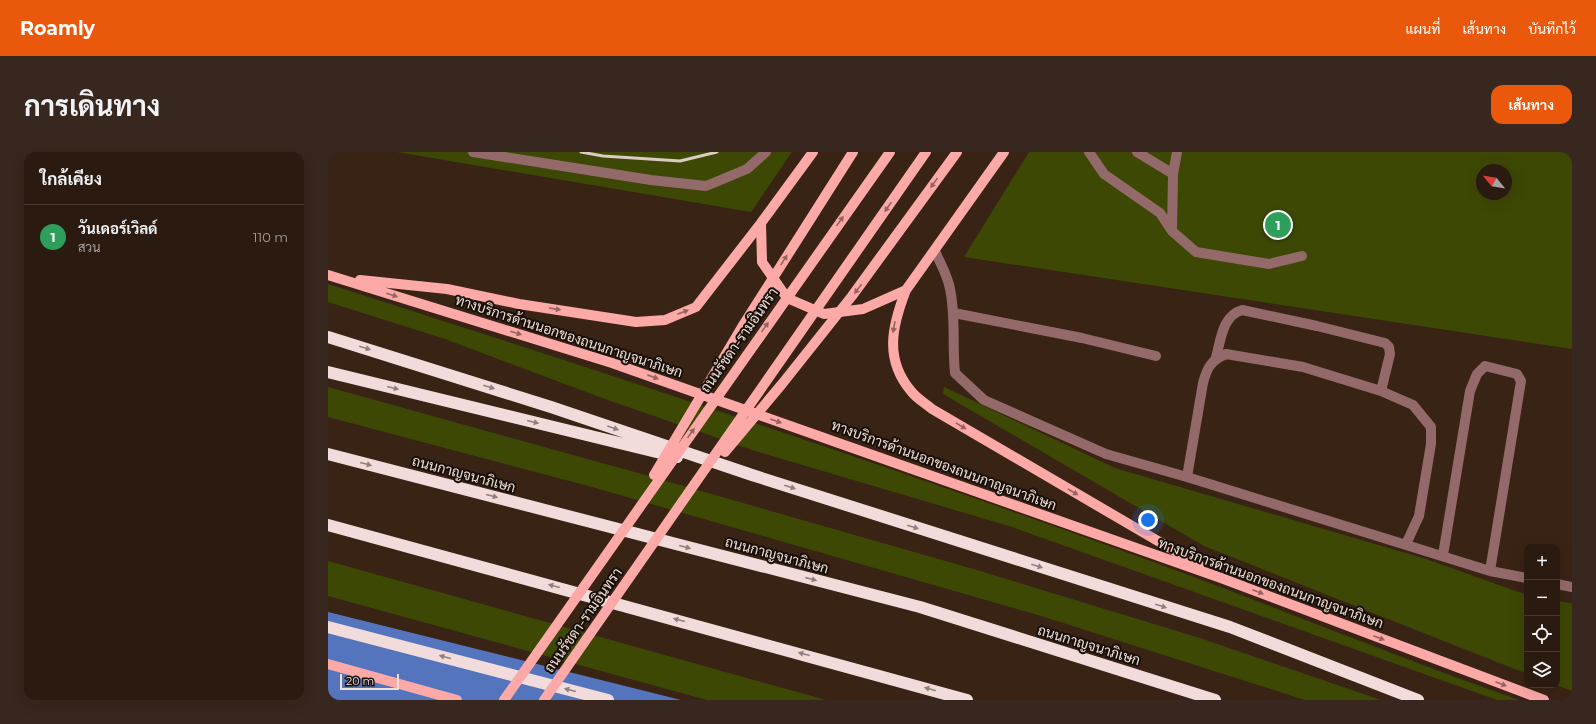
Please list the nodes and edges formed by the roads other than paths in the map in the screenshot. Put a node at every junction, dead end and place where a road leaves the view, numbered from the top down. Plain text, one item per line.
1 (472, 152) edge
2 (766, 152) edge
3 (812, 152) edge
4 (853, 152) edge
5 (890, 152) edge
6 (926, 152) edge
7 (957, 152) edge
8 (996, 152) edge
9 (1004, 152) edge
10 (1089, 152) edge
11 (1137, 152) edge
12 (1177, 152) edge
13 (1173, 174) junction
14 (973, 197) junction
15 (761, 224) junction
16 (1172, 231) junction
17 (935, 251) junction
18 (1302, 256) dead end
19 (332, 276) edge
20 (906, 290) junction
21 (954, 312) junction
22 (328, 337) edge
23 (1156, 356) dead end
24 (1216, 357) junction
25 (328, 372) edge
26 (1381, 391) junction
27 (328, 454) edge
28 (752, 475) junction
29 (1187, 477) junction
30 (686, 498) junction
31 (328, 525) edge
32 (1406, 544) junction
33 (612, 546) junction
34 (1443, 555) junction
35 (1490, 571) junction
36 (1524, 577) edge
37 (1221, 578) junction
38 (1560, 585) edge
39 (1572, 587) edge
40 (328, 627) edge
41 (328, 664) edge
42 (344, 669) junction
43 (328, 673) edge
44 (456, 700) edge
45 (504, 700) edge
46 (544, 700) edge
47 (608, 700) edge
48 (967, 700) edge
49 (1215, 700) edge
50 (1418, 700) edge
51 (1544, 700) edge

1 - 2 lane
3 - 15 main road
33 -> 4 main road, ถนนรัชดา-รามอินทรา, bridge
33 -> 5 main road, ถนนรัชดา-รามอินทรา, bridge
6 -> 30 main road, ถนนรัชดา-รามอินทรา, bridge
7 -> 30 main road, ถนนรัชดา-รามอินทรา, bridge
8 - 14 main road
9 - 14 main road
10 - 16 lane
11 - 13 lane
12 - 13 lane
13 - 16 lane
14 - 17 main road
19 -> 15 main road
15 - 20 main road
16 - 18 lane
17 - 20 main road
17 - 21 lane
19 -> 37 main road, ทางบริการด้านนอกของถนนกาญจนาภิเษก
20 -> 37 main road
21 - 23 lane
21 - 29 lane
22 -> 28 highway
24 - 26 lane
24 - 26 lane
24 - 29 lane
25 -> 28 highway
26 - 32 lane
27 -> 49 highway, ถนนกาญจนาภิเษก
28 -> 50 highway
29 - 32 lane
30 - 46 main road, ถนนรัชดา-รามอินทรา, bridge
48 -> 31 highway
32 - 34 lane
33 - 45 main road, ถนนรัชดา-รามอินทรา, bridge
34 - 35 lane
34 - 35 lane
35 - 36 lane
37 -> 51 main road, ทางบริการด้านนอกของถนนกาญจนาภิเษก
38 - 39 lane
47 -> 40 highway, bridge
41 - 42 main road
42 - 43 main road
42 - 44 main road

